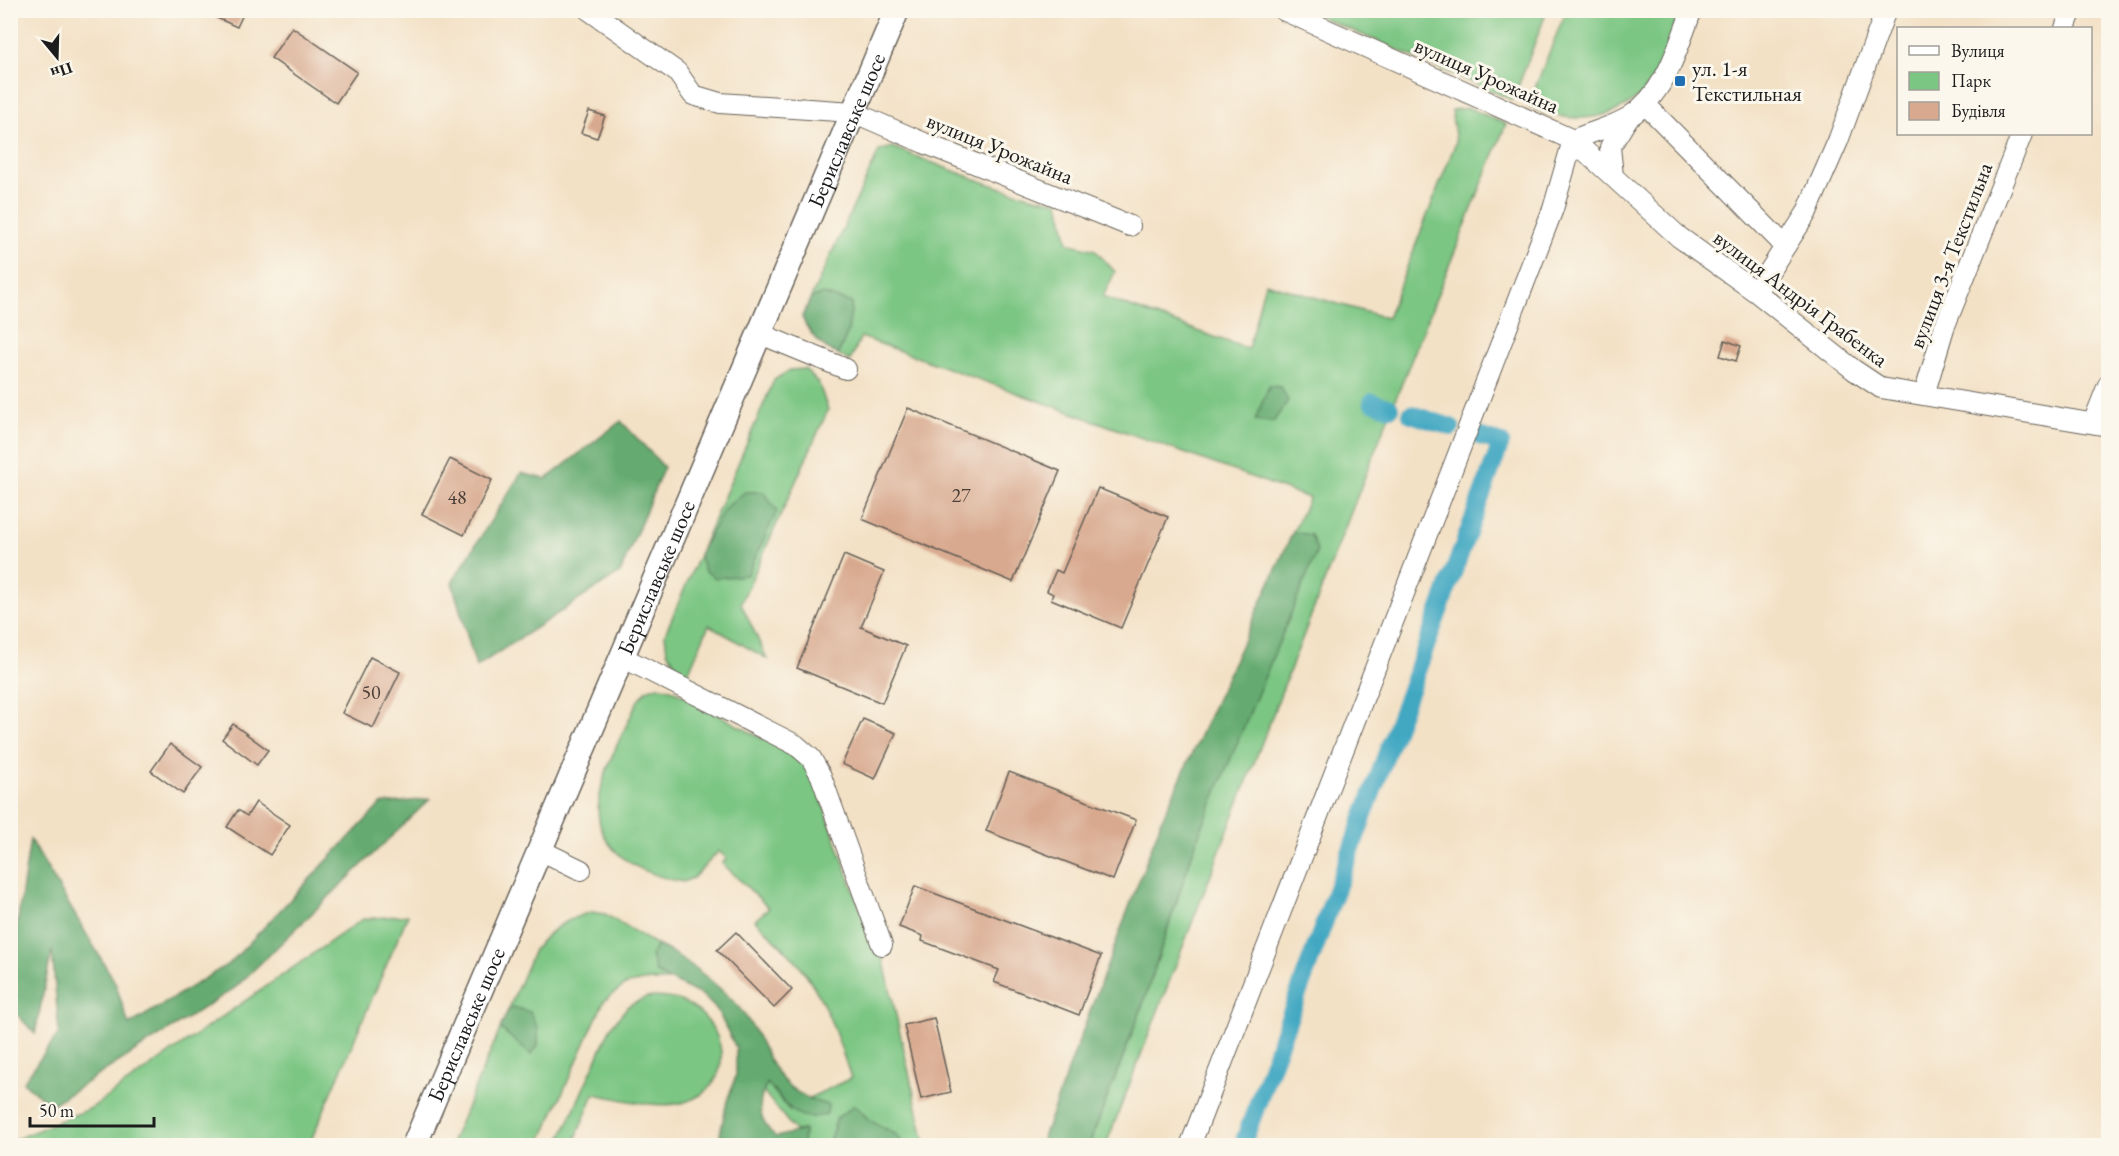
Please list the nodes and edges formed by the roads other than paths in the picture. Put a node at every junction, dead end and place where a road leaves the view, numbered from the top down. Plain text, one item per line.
1 (589, 10) edge
2 (897, 10) edge
3 (1283, 10) edge
4 (1692, 10) edge
5 (1886, 10) edge
6 (2072, 10) edge
7 (2065, 27) edge
8 (1646, 105) junction
9 (853, 112) junction
10 (1628, 118) junction
11 (2022, 135) edge
12 (1573, 140) junction
13 (1613, 176) junction
14 (1130, 226) dead end
15 (1785, 246) junction
16 (1756, 292) junction
17 (758, 333) junction
18 (846, 369) dead end
19 (2109, 385) edge
20 (1924, 395) junction
21 (2101, 425) edge
22 (622, 657) junction
23 (540, 850) junction
24 (581, 870) dead end
25 (882, 945) dead end
26 (414, 1146) edge
27 (1190, 1146) edge

1 - 9 street, вулиця Урожайна
2 - 9 main road, Бериславське шосе
3 - 12 street, вулиця Урожайна
4 - 8 street
5 - 15 street
6 - 7 street
8 - 10 street
8 - 15 street
9 - 14 street, вулиця Урожайна
9 - 17 main road, Бериславське шосе
10 - 12 street
10 - 13 street
11 - 20 street, вулиця 3-я Текстильна
12 - 13 street, вулиця Андрія Грабенка
12 - 27 street
13 - 16 street, вулиця Андрія Грабенка
15 - 16 street
16 - 20 street, вулиця Андрія Грабенка
17 - 18 street
17 - 22 main road, Бериславське шосе
19 - 21 street
20 - 21 street, вулиця Андрія Грабенка
22 - 23 main road, Бериславське шосе
22 - 25 street
23 - 24 street
23 - 26 main road, Бериславське шосе

